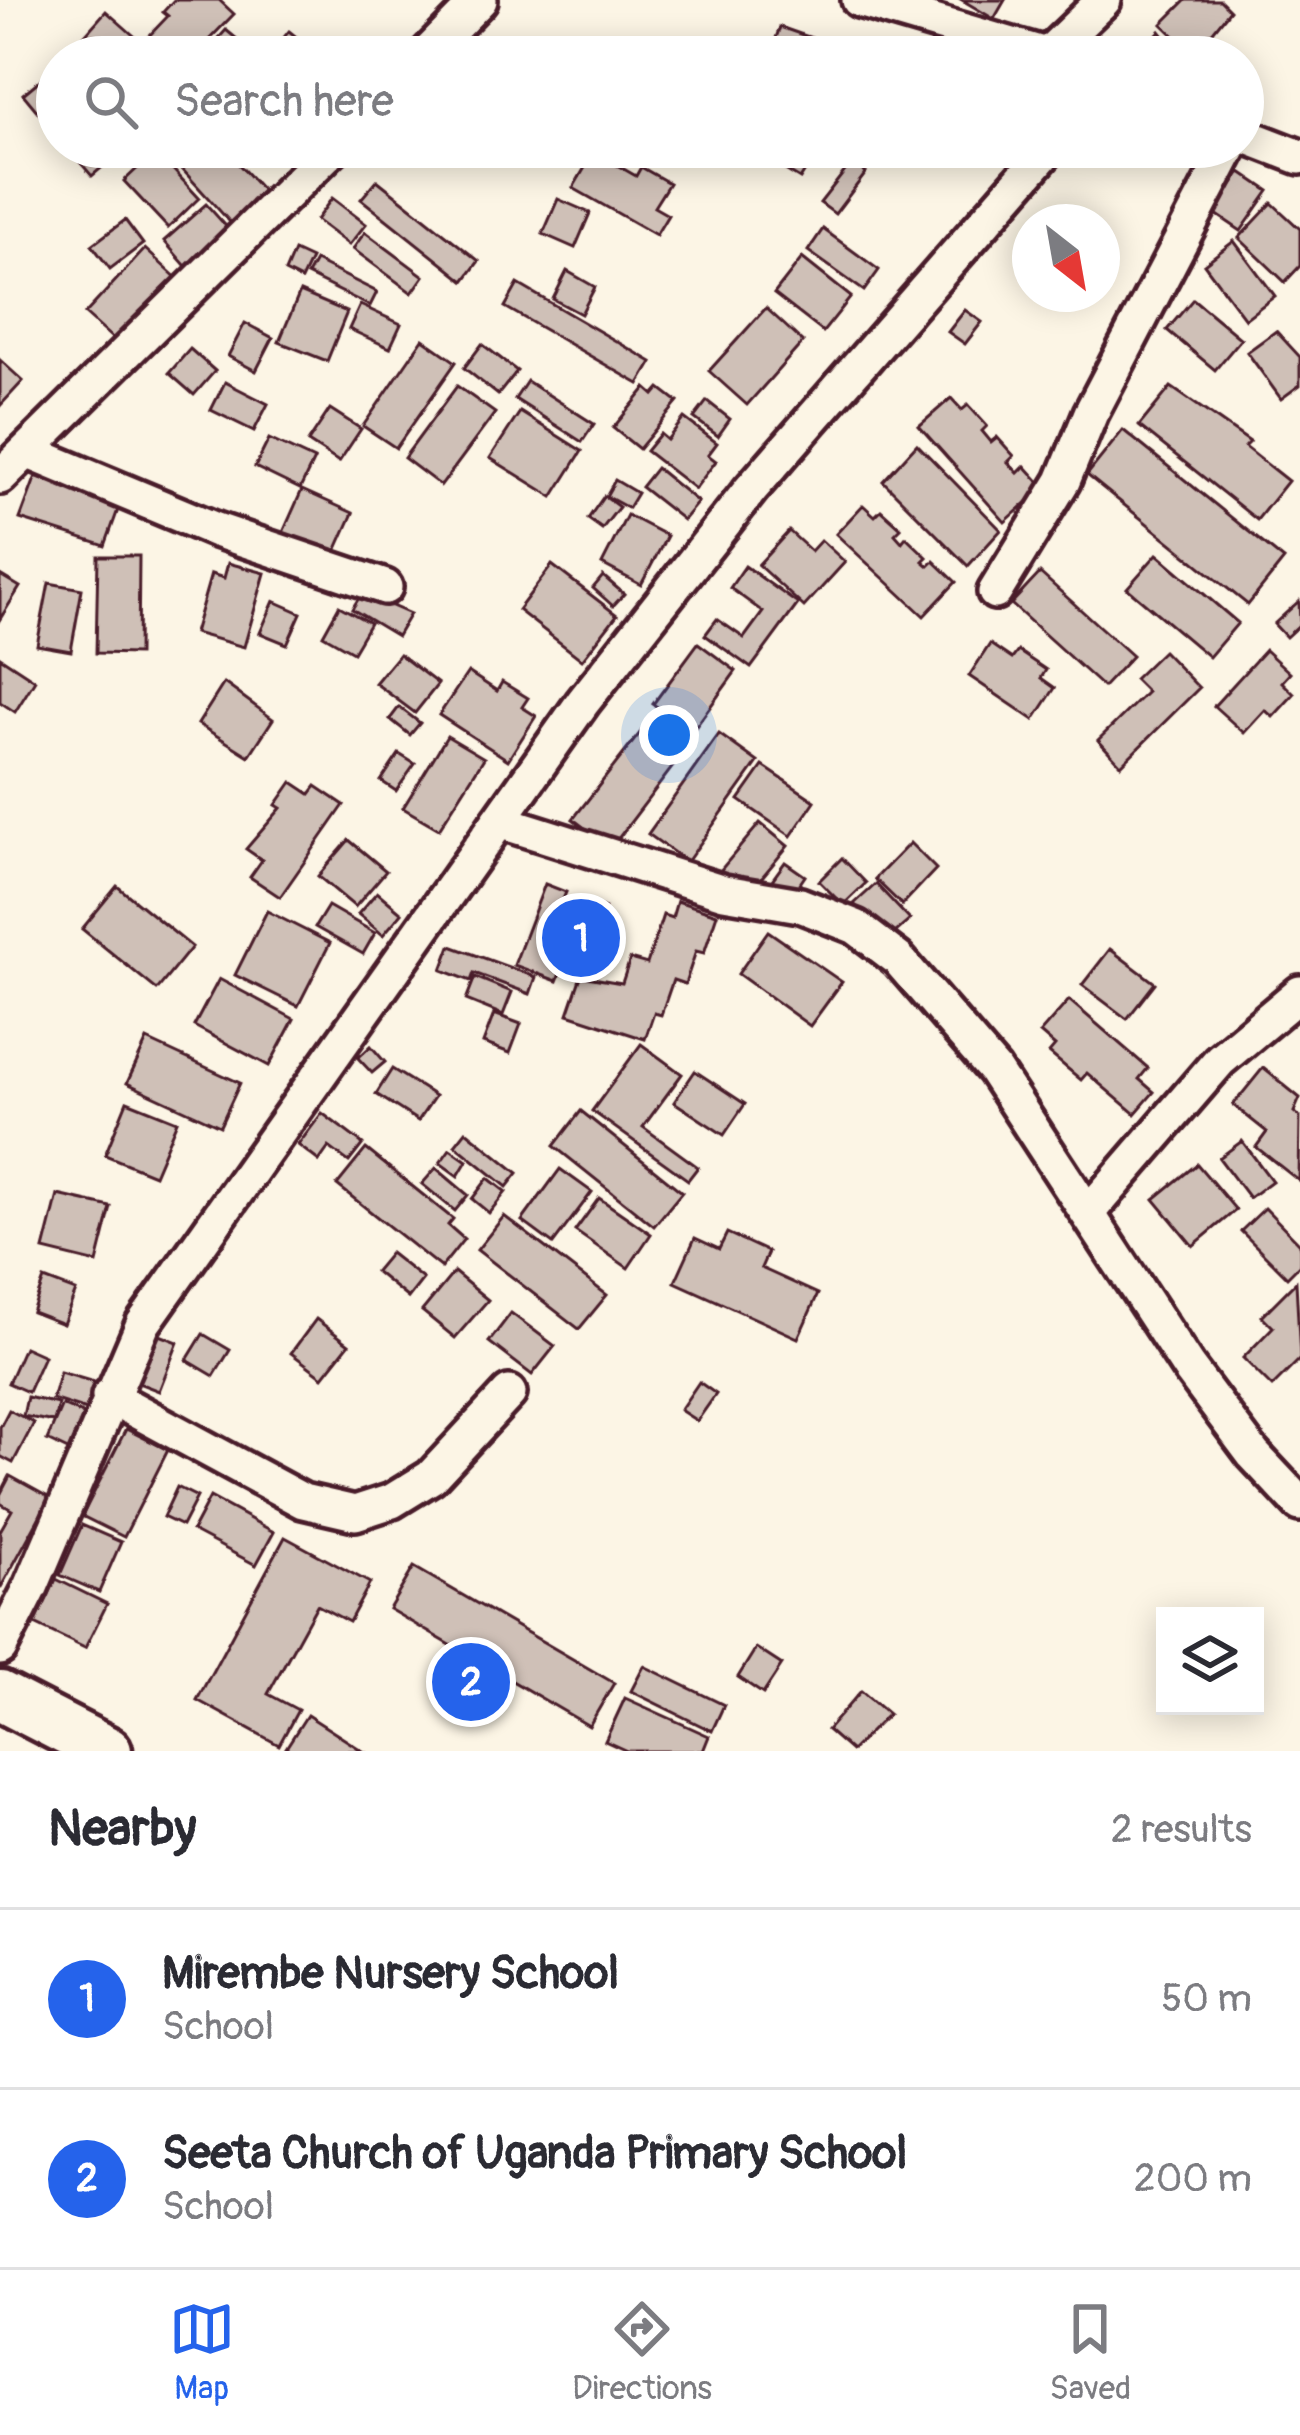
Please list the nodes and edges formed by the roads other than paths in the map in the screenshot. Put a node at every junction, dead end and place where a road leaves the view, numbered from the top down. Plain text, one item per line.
1 (480, 0) edge
2 (859, 0) edge
3 (1103, 0) edge
4 (445, 36) edge
5 (982, 36) edge
6 (1069, 36) edge
7 (1264, 143) edge
8 (1300, 157) edge
9 (313, 168) edge
10 (1032, 168) edge
11 (1219, 168) edge
12 (29, 452) junction
13 (0, 477) edge
14 (385, 586) dead end
15 (995, 592) dead end
16 (500, 820) junction
17 (1300, 993) edge
18 (1090, 1211) junction
19 (509, 1393) dead end
20 (109, 1396) junction
21 (1300, 1504) edge
22 (0, 1648) edge
23 (0, 1696) edge
24 (107, 1751) edge

1 - 4 street
2 - 5 street
3 - 6 street
7 - 8 street
9 - 12 street
10 - 16 street
11 - 15 street
12 - 13 street
12 - 14 street
16 - 18 street
16 - 20 street
17 - 18 street
18 - 21 street
19 - 20 street
20 - 22 street
23 - 24 main road

